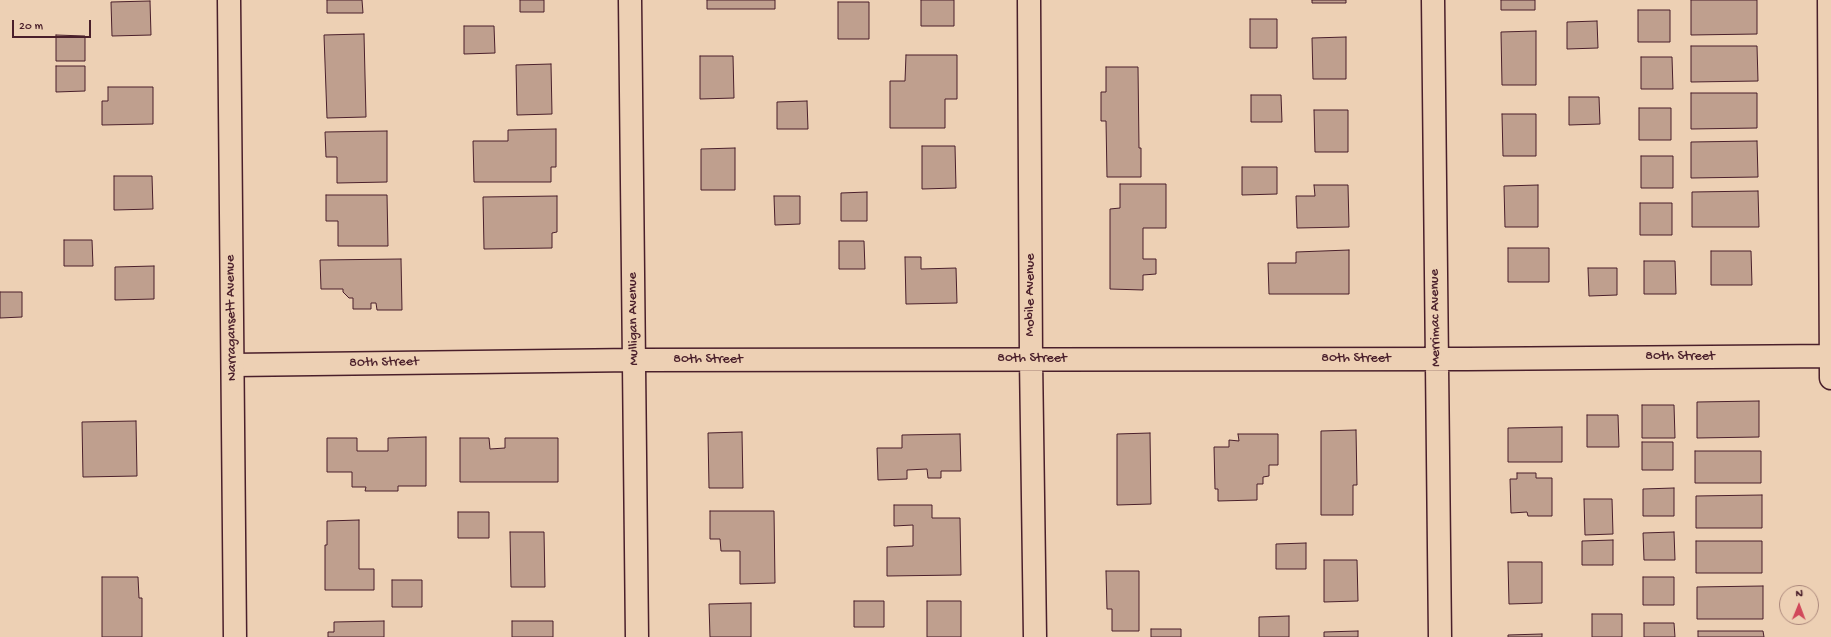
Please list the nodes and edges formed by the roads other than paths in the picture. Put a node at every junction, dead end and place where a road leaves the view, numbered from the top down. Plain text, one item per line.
1 (229, 0) edge
2 (630, 0) edge
3 (1029, 0) edge
4 (1433, 0) edge
5 (1828, 0) edge
6 (1831, 356) edge
7 (1437, 358) junction
8 (1031, 359) junction
9 (634, 360) junction
10 (233, 365) junction
11 (1831, 378) edge
12 (235, 637) edge
13 (637, 637) edge
14 (1035, 637) edge
15 (1440, 637) edge

1 - 10 street, Narragansett Avenue
2 - 9 street, Mulligan Avenue
3 - 8 street, Mobile Avenue
4 - 7 street, Merrimac Avenue
5 - 6 street
6 - 7 street, 80th Street
6 - 11 street
7 - 8 street, 80th Street
7 - 15 street, Merrimac Avenue
8 - 9 street, 80th Street
8 - 14 street, Mobile Avenue
9 - 10 street, 80th Street
9 - 13 street, Mulligan Avenue
10 - 12 street, Narragansett Avenue

